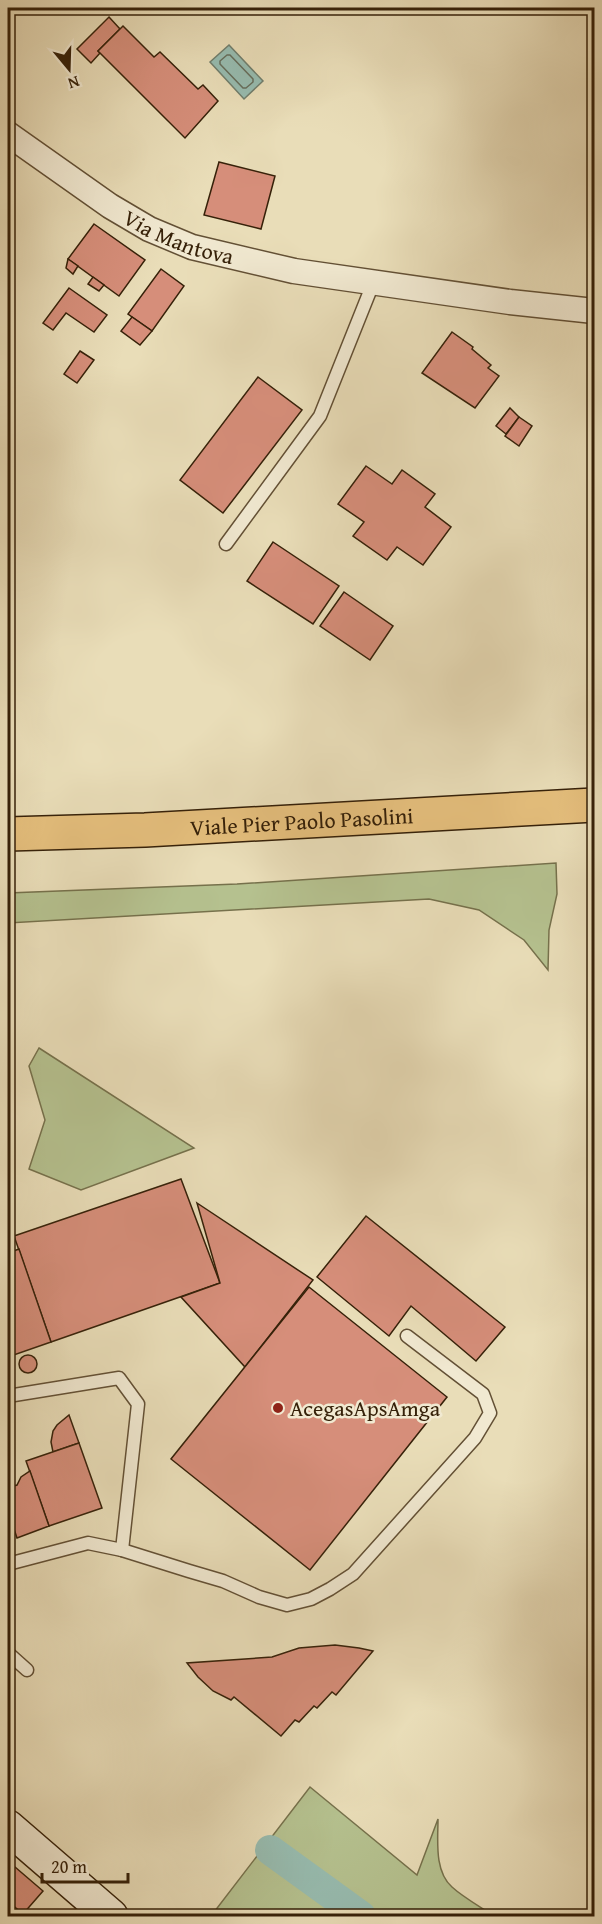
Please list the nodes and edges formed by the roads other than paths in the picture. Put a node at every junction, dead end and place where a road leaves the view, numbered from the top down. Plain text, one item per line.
1 (8, 134) edge
2 (374, 281) junction
3 (594, 311) edge
4 (226, 544) dead end
5 (594, 805) edge
6 (8, 834) edge
7 (407, 1336) dead end
8 (8, 1396) edge
9 (122, 1551) junction
10 (8, 1564) edge
11 (8, 1653) edge
12 (27, 1670) dead end
13 (8, 1827) edge
14 (111, 1917) edge

1 - 2 street, Via Mantova
2 - 3 street, Via Mantova
2 - 4 lane
5 - 6 main road, Viale Pier Paolo Pasolini
7 - 9 lane
8 - 9 lane
9 - 10 lane
11 - 12 lane
13 - 14 main road

